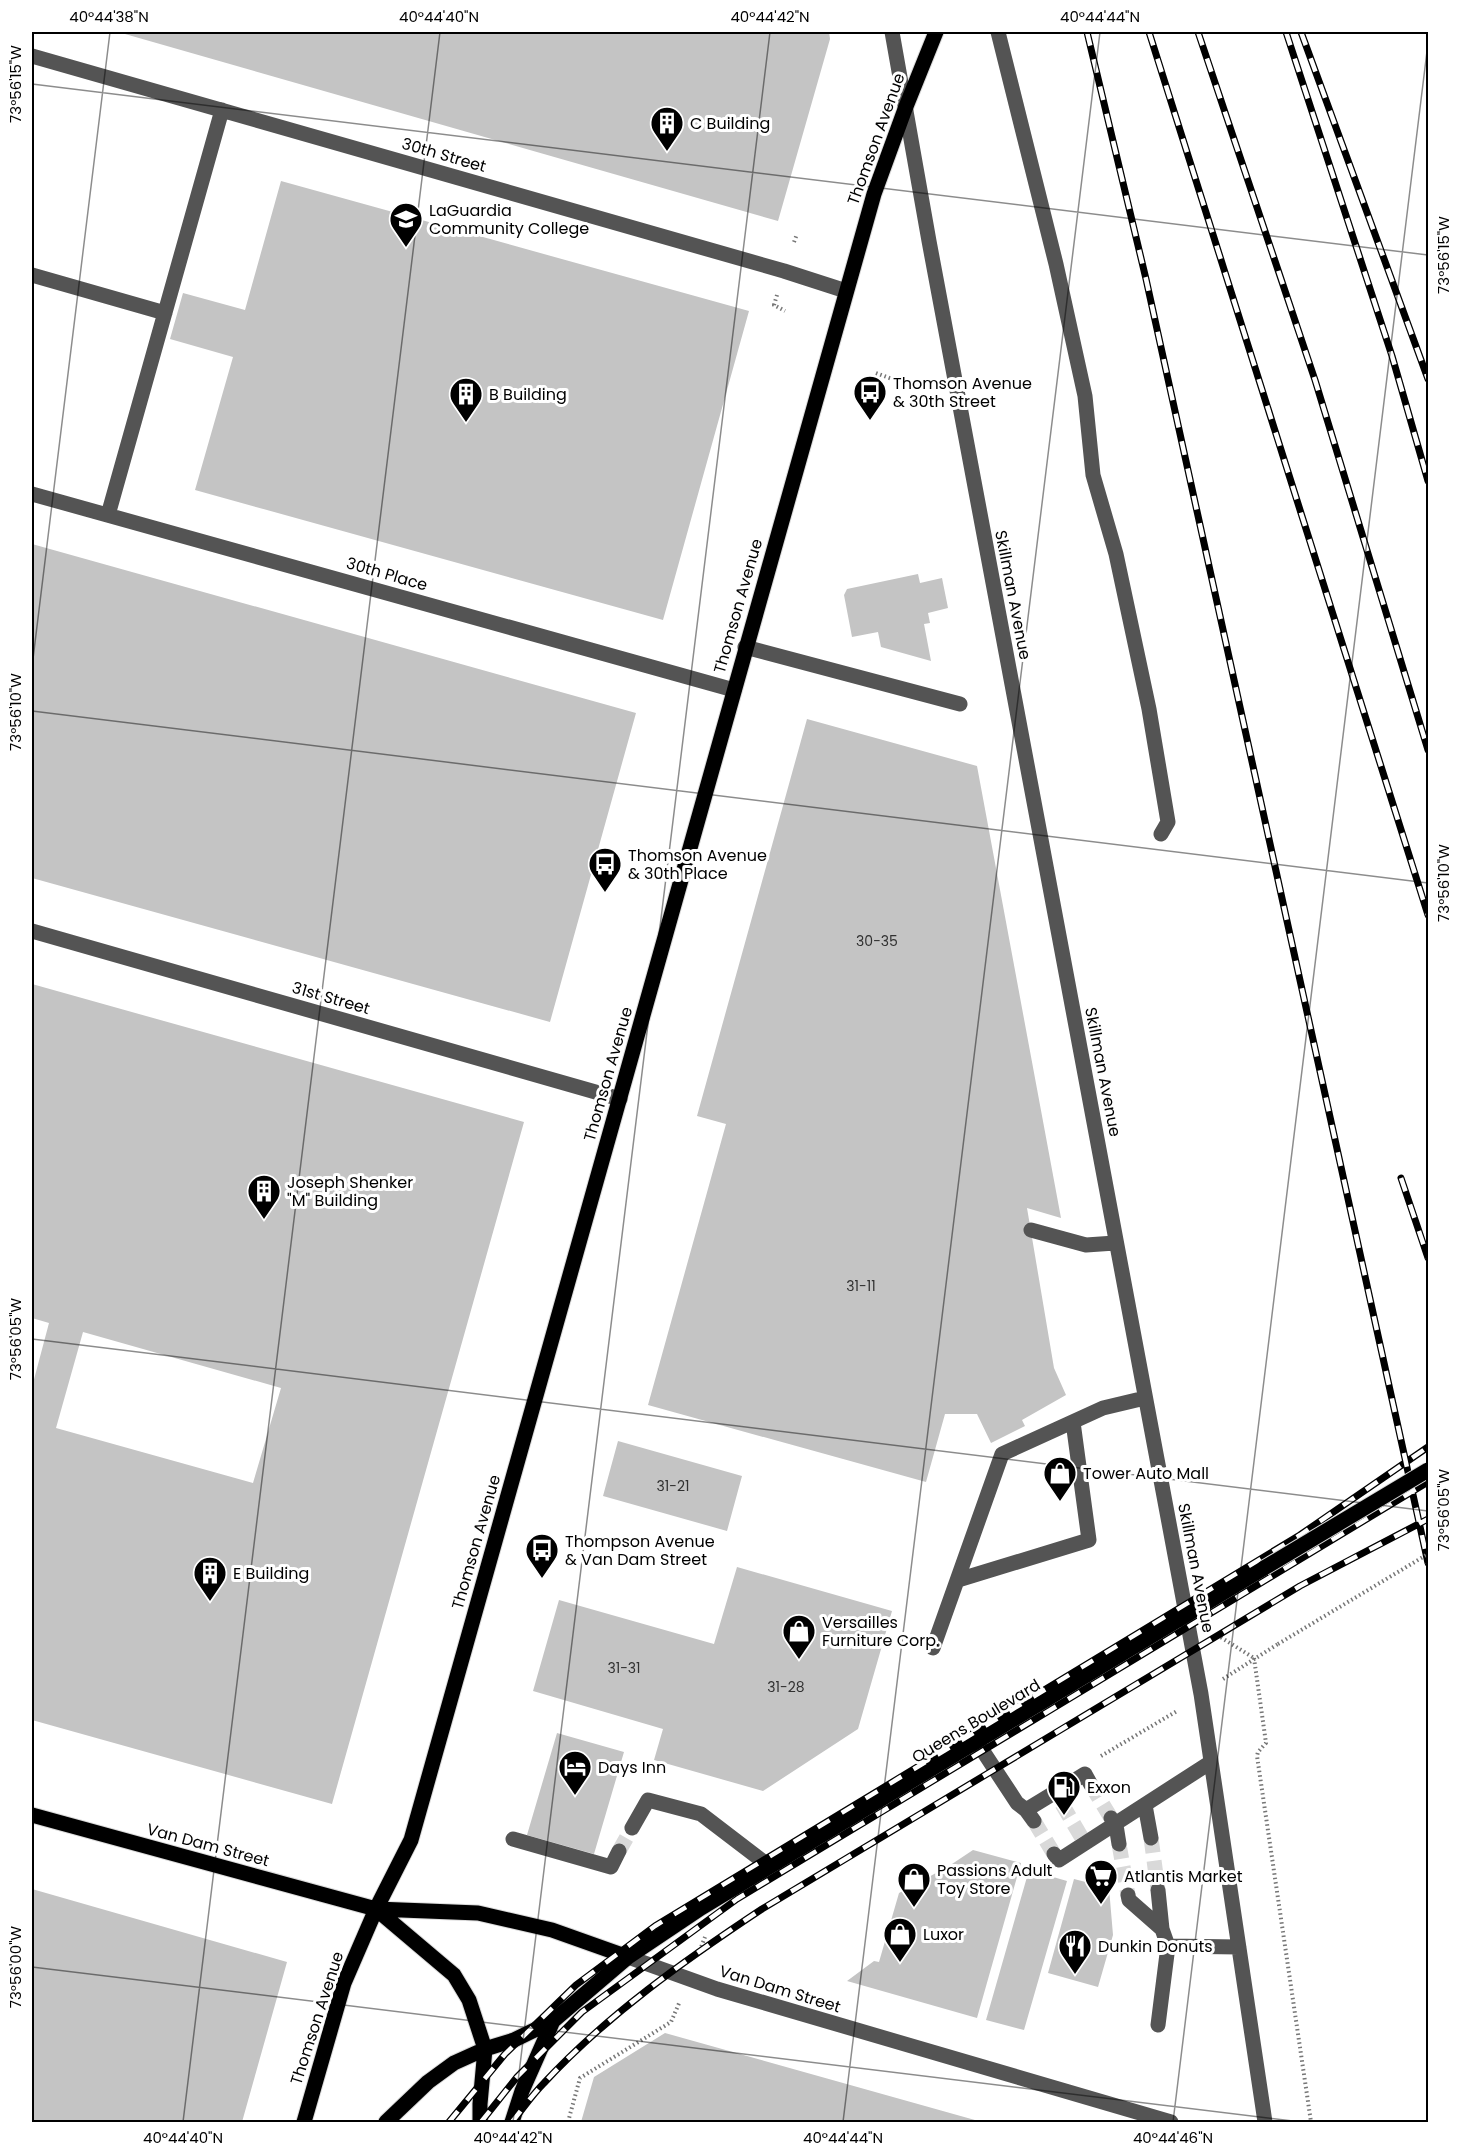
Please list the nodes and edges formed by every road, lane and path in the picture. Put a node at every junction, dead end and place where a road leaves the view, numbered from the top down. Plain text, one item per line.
1 (892, 32) edge
2 (998, 32) edge
3 (934, 38) edge
4 (32, 56) edge
5 (905, 109) junction
6 (222, 110) junction
7 (797, 234) dead end
8 (794, 242) dead end
9 (32, 275) edge
10 (778, 290) dead end
11 (846, 291) junction
12 (785, 311) dead end
13 (165, 313) junction
14 (876, 373) dead end
15 (892, 379) dead end
16 (32, 494) edge
17 (108, 515) junction
18 (745, 647) junction
19 (734, 690) junction
20 (960, 704) dead end
21 (1161, 834) dead end
22 (32, 931) edge
23 (620, 1099) junction
24 (1031, 1230) dead end
25 (1115, 1243) junction
26 (1145, 1398) junction
27 (1073, 1422) junction
28 (1428, 1470) edge
29 (1428, 1554) edge
30 (958, 1580) junction
31 (1187, 1616) junction
32 (933, 1648) dead end
33 (1254, 1658) junction
34 (1166, 1719) dead end
35 (977, 1742) junction
36 (1097, 1758) dead end
37 (1211, 1762) junction
38 (1091, 1785) dead end
39 (1145, 1805) junction
40 (32, 1815) edge
41 (1113, 1822) junction
42 (632, 1828) tunnel mouth
43 (513, 1839) dead end
44 (1151, 1839) tunnel mouth
45 (1119, 1845) tunnel mouth
46 (619, 1851) tunnel mouth
47 (1054, 1854) dead end
48 (769, 1866) junction
49 (1158, 1890) tunnel mouth
50 (1128, 1895) tunnel mouth
51 (376, 1909) junction
52 (1162, 1929) junction
53 (1168, 1946) junction
54 (1239, 1947) junction
55 (628, 1957) junction
56 (554, 2021) junction
57 (672, 2022) dead end
58 (1158, 2025) dead end
59 (485, 2049) junction
60 (304, 2122) edge
61 (386, 2122) edge
62 (480, 2122) edge
63 (512, 2122) edge
64 (568, 2122) edge
65 (1171, 2122) edge
66 (1265, 2122) edge
67 (1311, 2122) edge

1 - 5 street, Skillman Avenue
2 - 21 street
3 - 5 main road, Thomson Avenue
4 - 6 street, 30th Street
5 - 11 main road, Thomson Avenue
5 - 25 street, Skillman Avenue
6 - 11 street, 30th Street
6 - 13 street
7 - 8 path
9 - 13 street
10 - 12 path
11 - 18 main road, Thomson Avenue
13 - 17 street
14 - 15 path
16 - 17 street, 30th Place
17 - 19 street, 30th Place
18 - 19 main road, Thomson Avenue
18 - 20 street
19 - 23 main road, Thomson Avenue
22 - 23 street, 31st Street
23 - 51 main road, Thomson Avenue
24 - 25 street
25 - 26 street, Skillman Avenue
26 - 27 street
26 - 31 street, Skillman Avenue
27 - 30 street
27 - 30 street
28 - 31 main road, Queens Boulevard, bridge
29 - 33 path, bridge
30 - 32 street
31 - 33 path
31 - 35 main road, Queens Boulevard
31 - 37 street, Skillman Avenue
33 - 67 path
34 - 36 path
35 - 38 street
35 - 48 main road, Queens Boulevard
37 - 39 street
37 - 54 street, Skillman Avenue
39 - 41 street
39 - 44 street
40 - 51 main road, Van Dam Street
41 - 45 street
41 - 47 street
42 - 48 street
43 - 46 street
48 - 55 main road, Queens Boulevard
49 - 52 street
50 - 52 street
51 - 55 main road, Van Dam Street
51 - 59 main road, Van Dam Street
51 - 60 main road, Thomson Avenue
52 - 53 street
53 - 54 street
53 - 58 street
54 - 66 street, Skillman Avenue
55 - 56 main road, Queens Boulevard
55 - 65 street, Van Dam Street
56 - 59 main road, Queens Boulevard
56 - 63 main road, Queens Boulevard
57 - 64 path
59 - 61 main road, Queens Boulevard
59 - 62 main road

